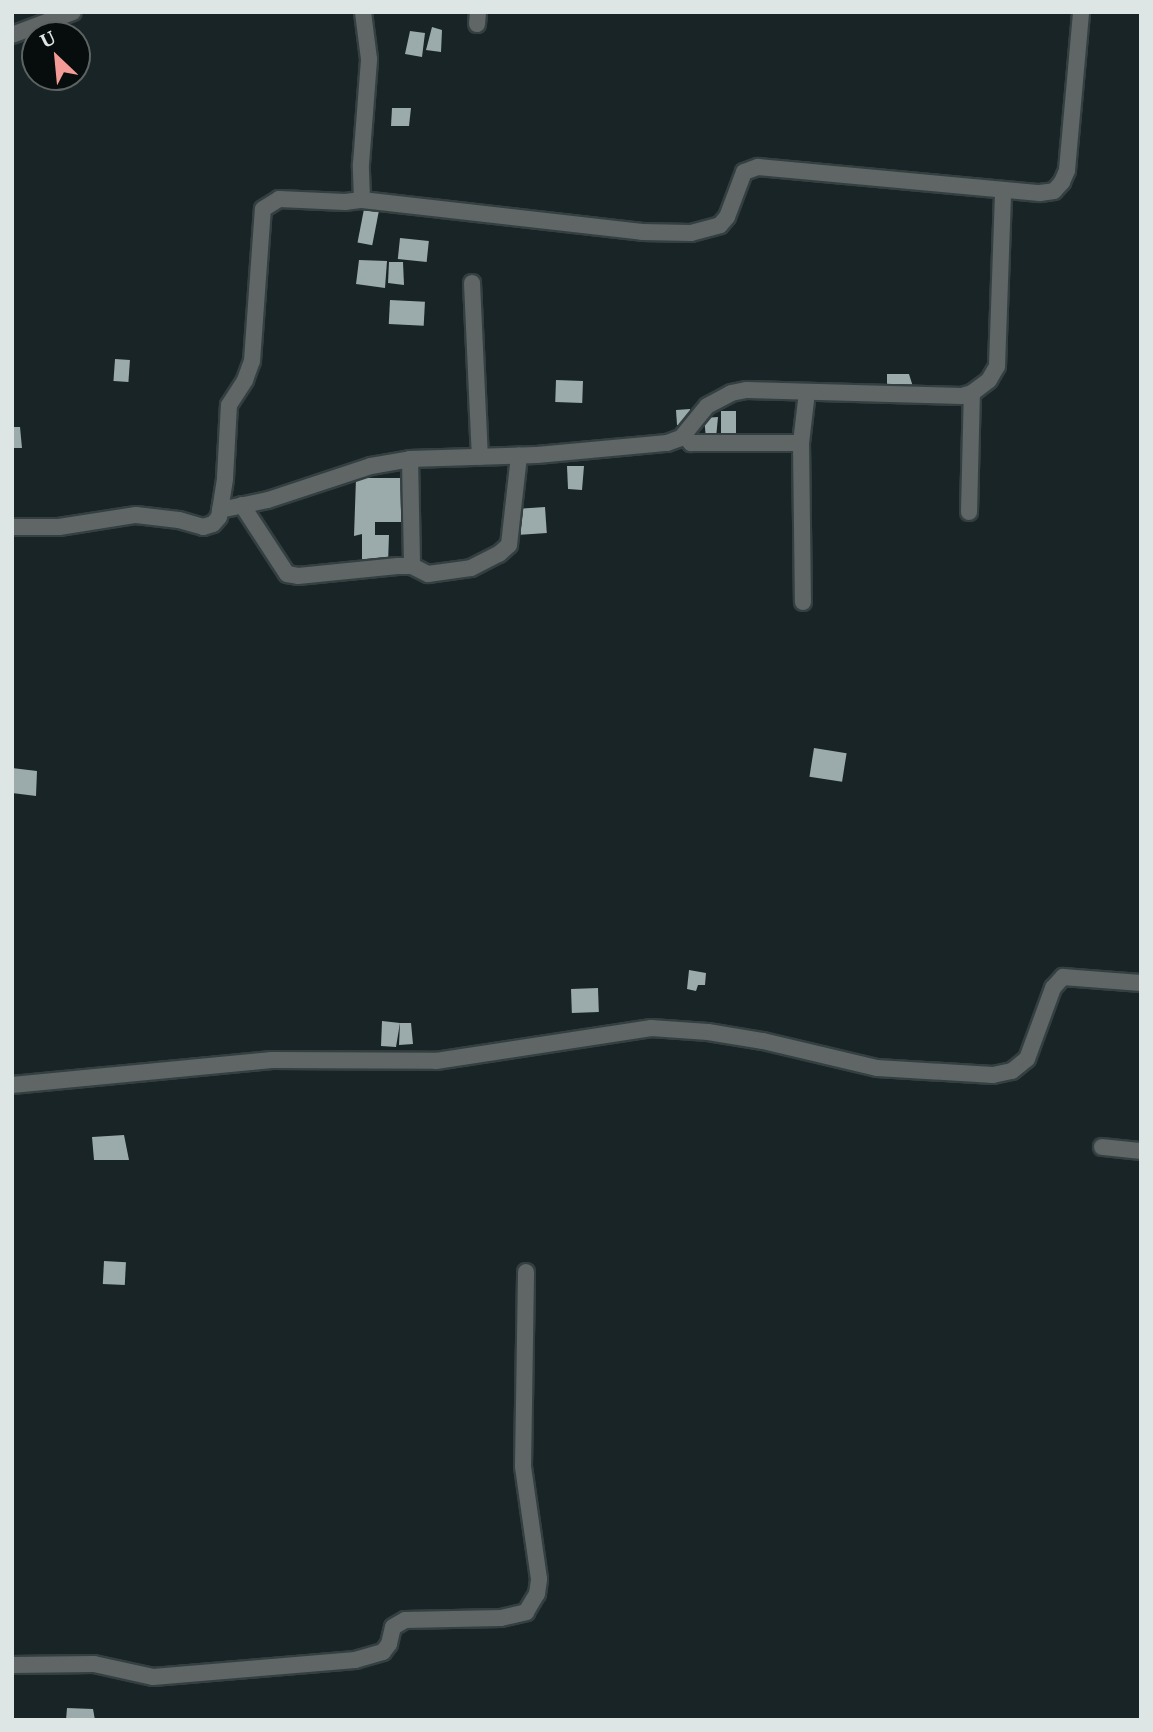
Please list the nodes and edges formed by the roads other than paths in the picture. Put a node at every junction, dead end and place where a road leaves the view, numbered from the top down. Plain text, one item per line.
1 (73, 12) edge
2 (363, 12) edge
3 (1081, 12) edge
4 (12, 35) edge
5 (1003, 190) junction
6 (362, 200) junction
7 (472, 283) dead end
8 (807, 392) junction
9 (972, 393) junction
10 (684, 435) junction
11 (801, 443) junction
12 (519, 456) junction
13 (481, 457) junction
14 (410, 459) junction
15 (242, 505) junction
16 (220, 510) junction
17 (969, 512) dead end
18 (12, 527) edge
19 (412, 566) junction
20 (803, 602) dead end
21 (1141, 983) edge
22 (12, 1085) edge
23 (1102, 1147) dead end
24 (1141, 1151) edge
25 (527, 1272) dead end
26 (12, 1665) edge

1 - 4 street
2 - 6 street
3 - 5 street
5 - 6 street
5 - 9 street
6 - 16 street
7 - 13 street
8 - 9 street
8 - 10 street
8 - 11 street
9 - 17 street
10 - 11 street
10 - 12 street
11 - 20 street
12 - 13 street
12 - 19 street
13 - 14 street
14 - 15 street
14 - 19 street
15 - 16 street
15 - 19 street
16 - 18 street
21 - 22 street
23 - 24 street
25 - 26 street

